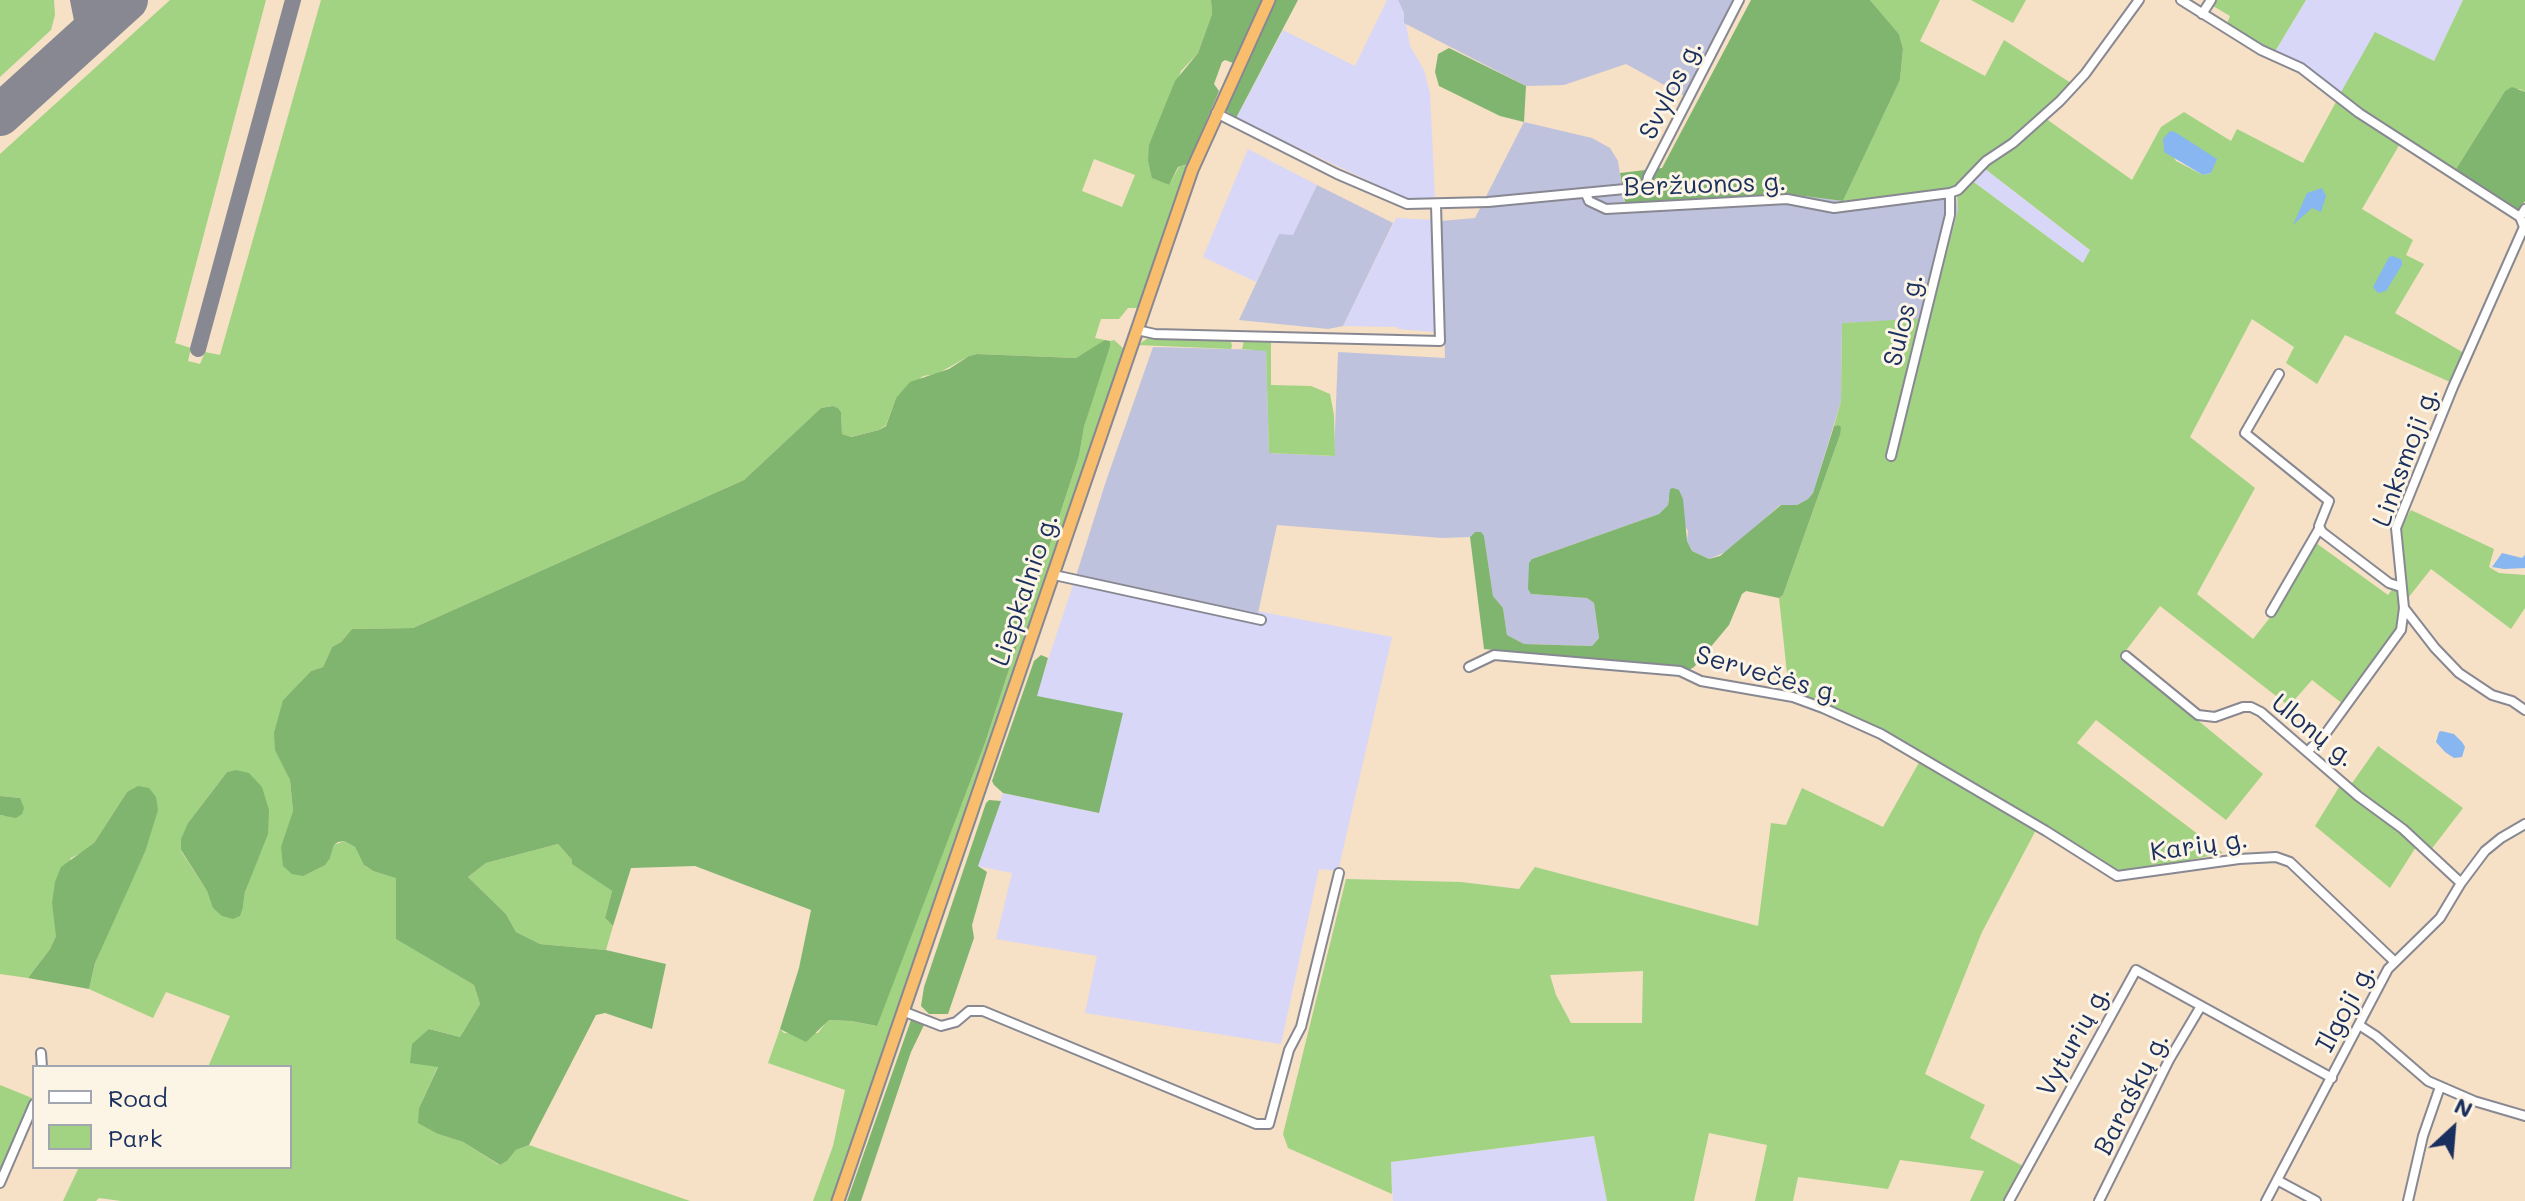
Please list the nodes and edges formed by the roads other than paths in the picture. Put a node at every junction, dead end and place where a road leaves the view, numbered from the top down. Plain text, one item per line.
1 (1269, 0) edge
2 (1739, 0) edge
3 (2139, 0) edge
4 (2181, 0) edge
5 (2211, 0) edge
6 (2202, 14) junction
7 (1216, 113) junction
8 (1950, 193) junction
9 (1586, 194) junction
10 (1436, 205) junction
11 (2523, 220) edge
12 (1137, 330) junction
13 (2279, 374) dead end
14 (1891, 456) dead end
15 (2319, 529) junction
16 (1054, 575) junction
17 (2401, 587) junction
18 (2404, 608) junction
19 (2271, 612) dead end
20 (1261, 620) dead end
21 (2401, 630) junction
22 (2422, 630) junction
23 (2126, 656) dead end
24 (1469, 667) dead end
25 (2525, 710) edge
26 (2308, 751) junction
27 (2032, 824) joint
28 (2525, 824) edge
29 (1339, 873) dead end
30 (2461, 883) junction
31 (2394, 961) junction
32 (2201, 1006) junction
33 (905, 1012) junction
34 (2359, 1025) junction
35 (41, 1053) dead end
36 (42, 1065) edge
37 (2332, 1078) junction
38 (2440, 1087) junction
39 (32, 1109) edge
40 (2525, 1116) edge
41 (2277, 1180) junction
42 (0, 1183) edge
43 (838, 1201) edge
44 (2009, 1201) edge
45 (2099, 1201) edge
46 (2266, 1201) edge
47 (2316, 1201) edge
48 (2408, 1201) edge

1 - 7 highway, Liepkalnio g.
2 - 9 street, Svylos g.
3 - 8 street
4 - 6 street
5 - 6 street
6 - 11 street
7 - 10 street, Beržuonos g.
7 - 12 highway, Liepkalnio g.
8 - 9 street, Beržuonos g.
8 - 14 street, Sulos g.
9 - 10 street, Beržuonos g.
10 - 12 street
11 - 17 street, Linksmoji g.
12 - 16 highway, Liepkalnio g.
13 - 15 street
15 - 17 street
15 - 19 street
16 - 20 street
16 - 33 highway, Liepkalnio g.
17 - 18 street, Linksmoji g.
18 - 21 street, Linksmoji g.
18 - 22 street
21 - 22 street
21 - 26 street, Linksmoji g.
22 - 25 street
23 - 26 street, Ulonų g.
24 - 27 street, Servečės g.
26 - 30 street, Ulonų g.
27 - 31 street, Karių g.
28 - 30 street, Ilgoji g.
29 - 33 street
30 - 31 street, Ilgoji g.
31 - 34 street, Ilgoji g.
32 - 37 street, Vyturių g.
32 - 44 street, Vyturių g.
32 - 45 street, Baraškų g.
33 - 43 highway, Liepkalnio g.
34 - 37 street, Ilgoji g.
34 - 38 street
35 - 36 street
37 - 41 street, Ilgoji g.
38 - 40 street
38 - 48 street
39 - 42 street
41 - 46 street, Ilgoji g.
41 - 47 street

